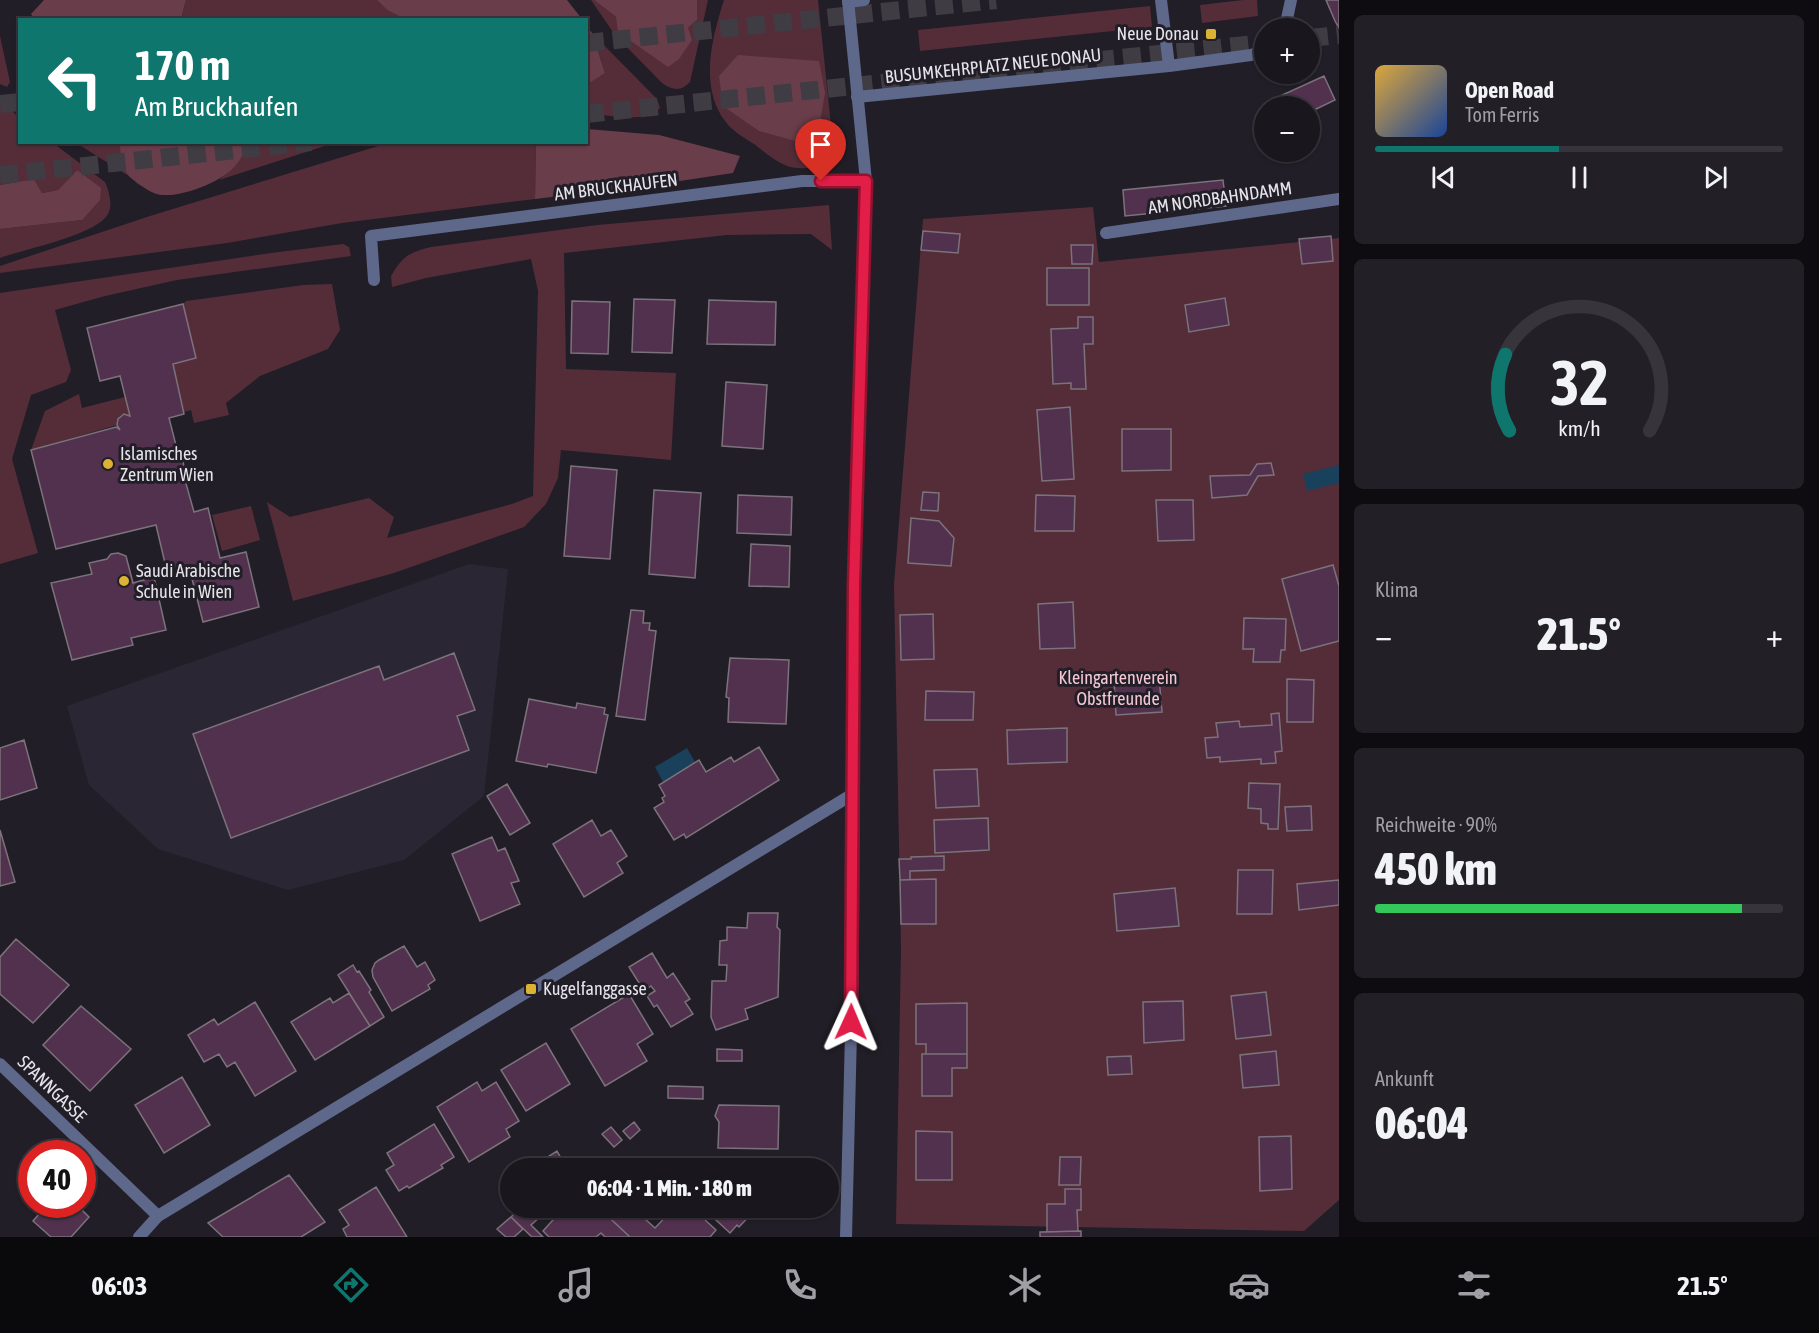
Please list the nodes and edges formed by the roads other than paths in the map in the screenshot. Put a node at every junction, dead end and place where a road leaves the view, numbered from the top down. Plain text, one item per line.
1 (864, 0) edge
2 (1161, 0) edge
3 (1290, 0) edge
4 (848, 1) edge
5 (1287, 18) edge
6 (1254, 54) edge
7 (1168, 66) junction
8 (857, 97) junction
9 (866, 181) junction
10 (1339, 199) edge
11 (1106, 233) dead end
12 (374, 280) dead end
13 (853, 794) junction
14 (0, 1064) edge
15 (158, 1216) junction
16 (139, 1237) edge
17 (846, 1237) edge

1 - 4 street
2 - 7 street
3 - 5 street
4 - 8 street
6 - 7 street, BUSUMKEHRPLATZ NEUE DONAU
7 - 8 street, BUSUMKEHRPLATZ NEUE DONAU
8 - 9 street
9 - 12 street, AM BRUCKHAUFEN
9 - 13 street
10 - 11 street, AM NORDBAHNDAMM
13 - 15 street
13 - 17 street
14 - 15 street, SPANNGASSE
15 - 16 street

